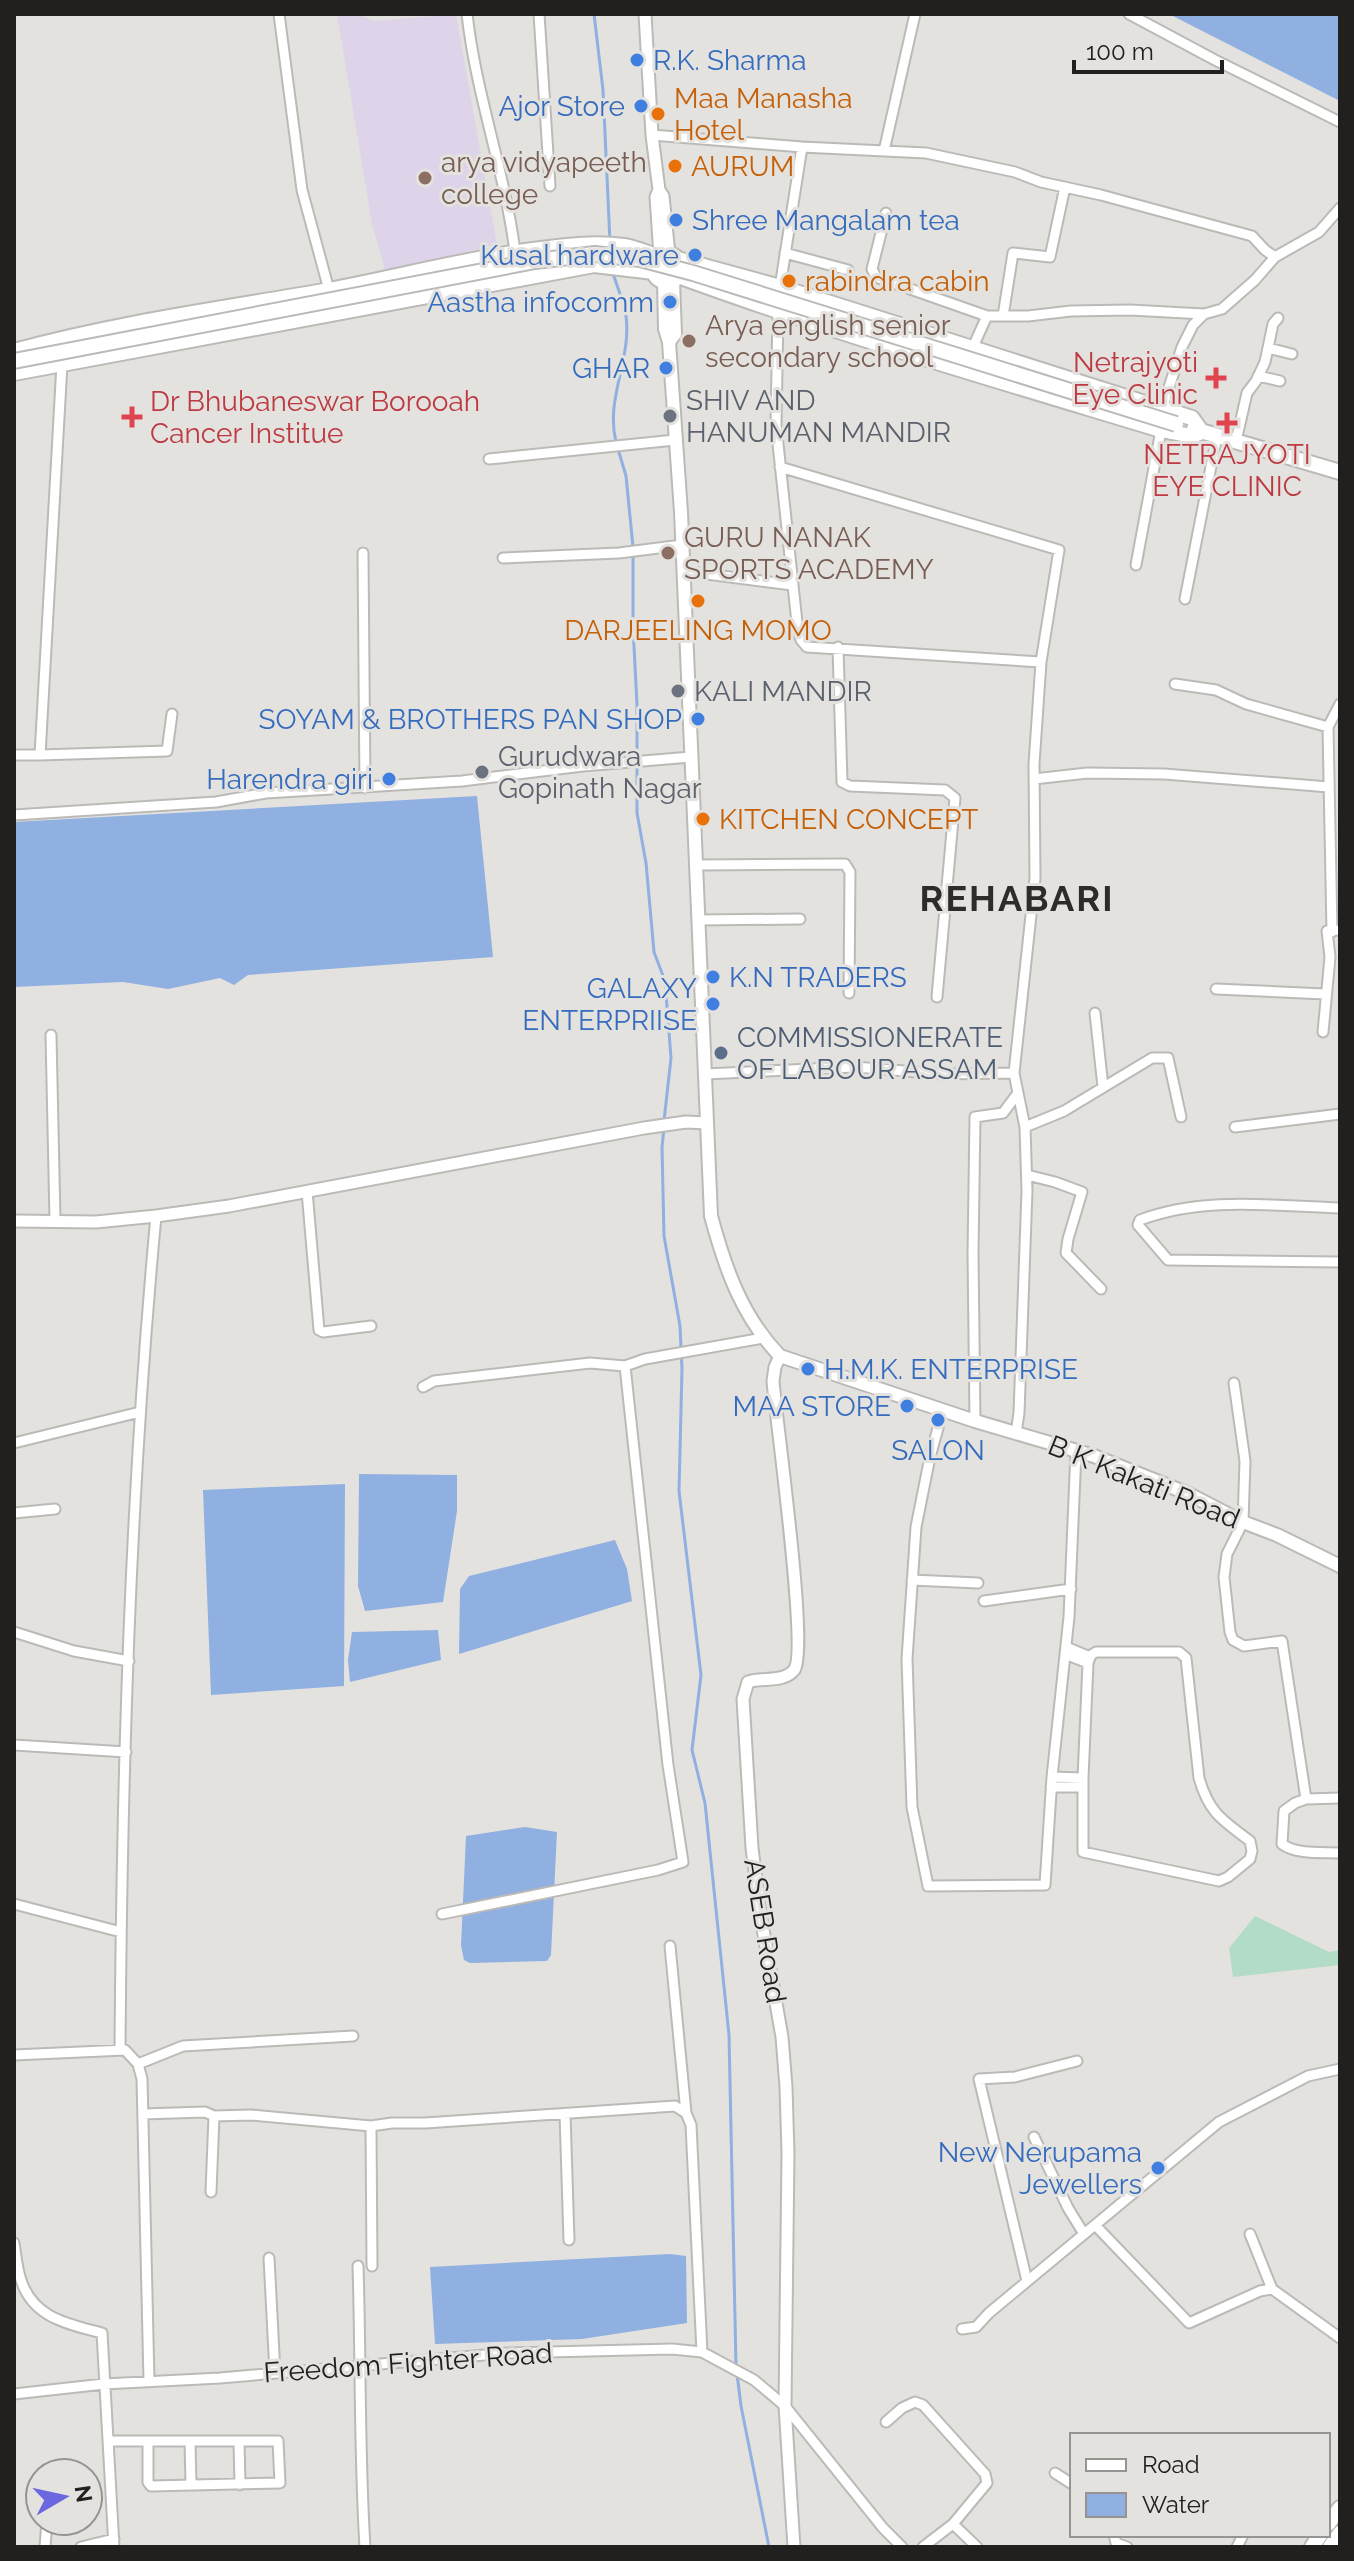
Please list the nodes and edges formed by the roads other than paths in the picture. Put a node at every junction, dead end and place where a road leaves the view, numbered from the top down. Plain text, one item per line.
1 (279, 14) edge
2 (467, 14) edge
3 (539, 14) edge
4 (645, 14) edge
5 (915, 14) edge
6 (1129, 14) edge
7 (1340, 122) edge
8 (652, 135) junction
9 (802, 147) junction
10 (884, 151) junction
11 (550, 186) dead end
12 (1065, 187) junction
13 (1340, 208) edge
14 (886, 213) dead end
15 (515, 252) junction
16 (785, 253) junction
17 (1275, 257) junction
18 (667, 267) junction
19 (848, 270) dead end
20 (780, 287) junction
21 (329, 290) junction
22 (778, 312) junction
23 (1204, 314) junction
24 (987, 316) junction
25 (1003, 316) junction
26 (1278, 318) dead end
27 (1268, 348) junction
28 (972, 349) junction
29 (14, 351) edge
30 (1292, 354) dead end
31 (14, 361) edge
32 (62, 364) junction
33 (14, 373) edge
34 (1258, 376) junction
35 (1280, 381) dead end
36 (1162, 409) junction
37 (1161, 430) junction
38 (1210, 434) junction
39 (675, 440) junction
40 (1236, 441) junction
41 (489, 459) dead end
42 (780, 467) junction
43 (1340, 472) edge
44 (682, 545) junction
45 (363, 553) dead end
46 (503, 558) dead end
47 (1136, 565) dead end
48 (683, 571) junction
49 (792, 585) junction
50 (1185, 599) dead end
51 (838, 647) junction
52 (1041, 662) junction
53 (1175, 684) dead end
54 (1340, 704) edge
55 (172, 714) dead end
56 (1328, 727) junction
57 (14, 755) edge
58 (40, 755) junction
59 (691, 757) junction
60 (1034, 779) junction
61 (1329, 787) junction
62 (365, 788) junction
63 (14, 815) edge
64 (698, 865) junction
65 (800, 919) dead end
66 (699, 920) junction
67 (1336, 931) edge
68 (1216, 989) dead end
69 (849, 993) dead end
70 (1325, 994) junction
71 (937, 997) dead end
72 (1095, 1013) dead end
73 (1323, 1032) dead end
74 (51, 1035) dead end
75 (1014, 1073) junction
76 (705, 1074) junction
77 (1103, 1087) junction
78 (1018, 1093) junction
79 (1340, 1114) edge
80 (1181, 1117) dead end
81 (707, 1123) junction
82 (1025, 1127) junction
83 (1235, 1127) dead end
84 (1027, 1175) junction
85 (307, 1191) junction
86 (1340, 1208) edge
87 (156, 1216) junction
88 (14, 1221) edge
89 (55, 1221) junction
90 (1340, 1262) edge
91 (1101, 1289) dead end
92 (371, 1326) dead end
93 (763, 1338) junction
94 (780, 1356) junction
95 (625, 1366) junction
96 (1234, 1383) dead end
97 (423, 1387) dead end
98 (943, 1410) junction
99 (140, 1412) junction
100 (975, 1421) junction
101 (1016, 1433) junction
102 (14, 1443) edge
103 (1076, 1451) junction
104 (55, 1509) dead end
105 (14, 1513) edge
106 (1243, 1522) junction
107 (1340, 1566) edge
108 (912, 1580) junction
109 (978, 1583) dead end
110 (1071, 1589) junction
111 (984, 1601) dead end
112 (14, 1632) edge
113 (1065, 1651) junction
114 (1089, 1660) junction
115 (129, 1661) junction
116 (14, 1745) edge
117 (126, 1752) junction
118 (1051, 1782) junction
119 (1083, 1783) junction
120 (1340, 1798) edge
121 (1306, 1799) junction
122 (1340, 1853) edge
123 (14, 1904) edge
124 (442, 1914) dead end
125 (121, 1932) junction
126 (670, 1946) dead end
127 (353, 2036) dead end
128 (120, 2050) junction
129 (14, 2055) edge
130 (1077, 2061) dead end
131 (138, 2064) junction
132 (1340, 2069) edge
133 (686, 2113) junction
134 (143, 2114) junction
135 (565, 2114) junction
136 (214, 2116) junction
137 (371, 2126) junction
138 (1034, 2137) dead end
139 (211, 2192) dead end
140 (1095, 2225) junction
141 (1084, 2234) junction
142 (1250, 2234) dead end
143 (569, 2240) dead end
144 (14, 2243) edge
145 (269, 2258) dead end
146 (358, 2266) dead end
147 (372, 2266) dead end
148 (1027, 2281) junction
149 (14, 2288) edge
150 (26, 2289) junction
151 (1272, 2289) junction
152 (962, 2329) dead end
153 (1340, 2338) edge
154 (702, 2352) junction
155 (362, 2365) junction
156 (275, 2373) junction
157 (149, 2381) junction
158 (104, 2384) junction
159 (14, 2394) edge
160 (785, 2406) junction
161 (886, 2422) dead end
162 (108, 2441) junction
163 (148, 2441) junction
164 (190, 2441) junction
165 (239, 2441) junction
166 (1055, 2473) dead end
167 (1070, 2483) edge
168 (191, 2485) junction
169 (240, 2485) junction
170 (953, 2524) junction
171 (1340, 2533) edge
172 (114, 2543) edge
173 (81, 2547) edge
174 (365, 2547) edge
175 (794, 2547) edge
176 (902, 2547) edge
177 (923, 2547) edge
178 (977, 2547) edge
179 (1330, 2547) edge

1 - 21 street
2 - 15 street
3 - 11 street
4 - 8 street
5 - 10 street
6 - 7 street
8 - 9 street
8 - 18 street
9 - 10 street
9 - 16 street
10 - 12 street
12 - 17 street
12 - 25 street
13 - 17 street
14 - 24 street
15 - 18 main road
15 - 21 main road
16 - 19 street
16 - 20 street
17 - 23 street
18 - 20 main road
18 - 22 main road
18 - 32 main road
18 - 39 main road
20 - 28 main road
21 - 29 main road
22 - 37 main road
22 - 42 street
23 - 25 street
23 - 36 street
24 - 25 street
24 - 28 street
26 - 27 street
27 - 30 street
27 - 34 street
28 - 36 main road
31 - 38 main road, bridge
32 - 33 main road
32 - 58 street
34 - 35 street
34 - 40 street
36 - 38 main road
37 - 38 main road
37 - 47 street
38 - 40 main road
38 - 50 street
39 - 41 street
39 - 44 main road
40 - 43 main road
42 - 49 street
42 - 52 street
44 - 46 street
44 - 48 main road
45 - 62 street
48 - 49 street
48 - 59 main road
49 - 51 street
51 - 52 street
51 - 71 street
52 - 60 street
53 - 56 street
54 - 56 street
55 - 58 street
56 - 61 street
57 - 58 street
59 - 62 street
59 - 64 main road
60 - 61 street
60 - 75 street
61 - 67 street
62 - 63 street
64 - 66 main road
64 - 69 street
65 - 66 street
66 - 76 main road
67 - 70 street
68 - 70 street
70 - 73 street
72 - 77 street
74 - 89 street
75 - 76 street
75 - 78 street
76 - 81 main road
77 - 80 street
77 - 82 street
78 - 82 street
78 - 100 street
79 - 83 street
81 - 85 street
81 - 93 main road
82 - 84 street
84 - 91 street
84 - 101 street
85 - 87 street
85 - 92 street
86 - 90 street
87 - 89 street
87 - 99 street
88 - 89 street
93 - 94 main road
93 - 95 street
94 - 98 main road, B K Kakati Road
94 - 160 street, ASEB Road
95 - 97 street
95 - 124 street
96 - 106 street
98 - 100 main road, B K Kakati Road
98 - 108 street
99 - 102 street
99 - 115 street
100 - 101 main road, B K Kakati Road
101 - 103 main road, B K Kakati Road
103 - 106 main road, B K Kakati Road
103 - 110 street
104 - 105 street
106 - 107 main road, B K Kakati Road
106 - 121 street
108 - 109 street
108 - 118 street
110 - 111 street
110 - 113 street
112 - 115 street
113 - 114 street
113 - 118 street
114 - 119 street
114 - 119 street
115 - 117 street
116 - 117 street
117 - 125 street
118 - 119 street
120 - 121 street
121 - 122 street
123 - 125 street
125 - 128 street
126 - 133 street
127 - 131 street
128 - 129 street
128 - 131 street
130 - 148 street
131 - 134 street
132 - 140 street
133 - 135 street
133 - 154 street
134 - 136 street
134 - 157 street
135 - 137 street
135 - 143 street
136 - 137 street
136 - 139 street
137 - 147 street
138 - 141 street
140 - 141 street
140 - 151 street
141 - 148 street
142 - 151 street
144 - 150 street
145 - 156 street
146 - 155 street
148 - 152 street
149 - 150 street
150 - 158 street
151 - 153 street
154 - 155 street, Freedom Fighter Road
154 - 160 street, Freedom Fighter Road
155 - 156 street, Freedom Fighter Road
155 - 174 street
156 - 157 street, Freedom Fighter Road
157 - 158 street, Freedom Fighter Road
158 - 159 street, Freedom Fighter Road
158 - 162 street
160 - 175 street, ASEB Road
160 - 176 street, Freedom Fighter Road
161 - 170 street
162 - 163 street
162 - 172 street
163 - 164 street
163 - 168 street
164 - 165 street
164 - 168 street
165 - 169 street
165 - 169 street
166 - 167 street
168 - 169 street
170 - 177 street
170 - 178 street
171 - 179 main road
172 - 173 street

